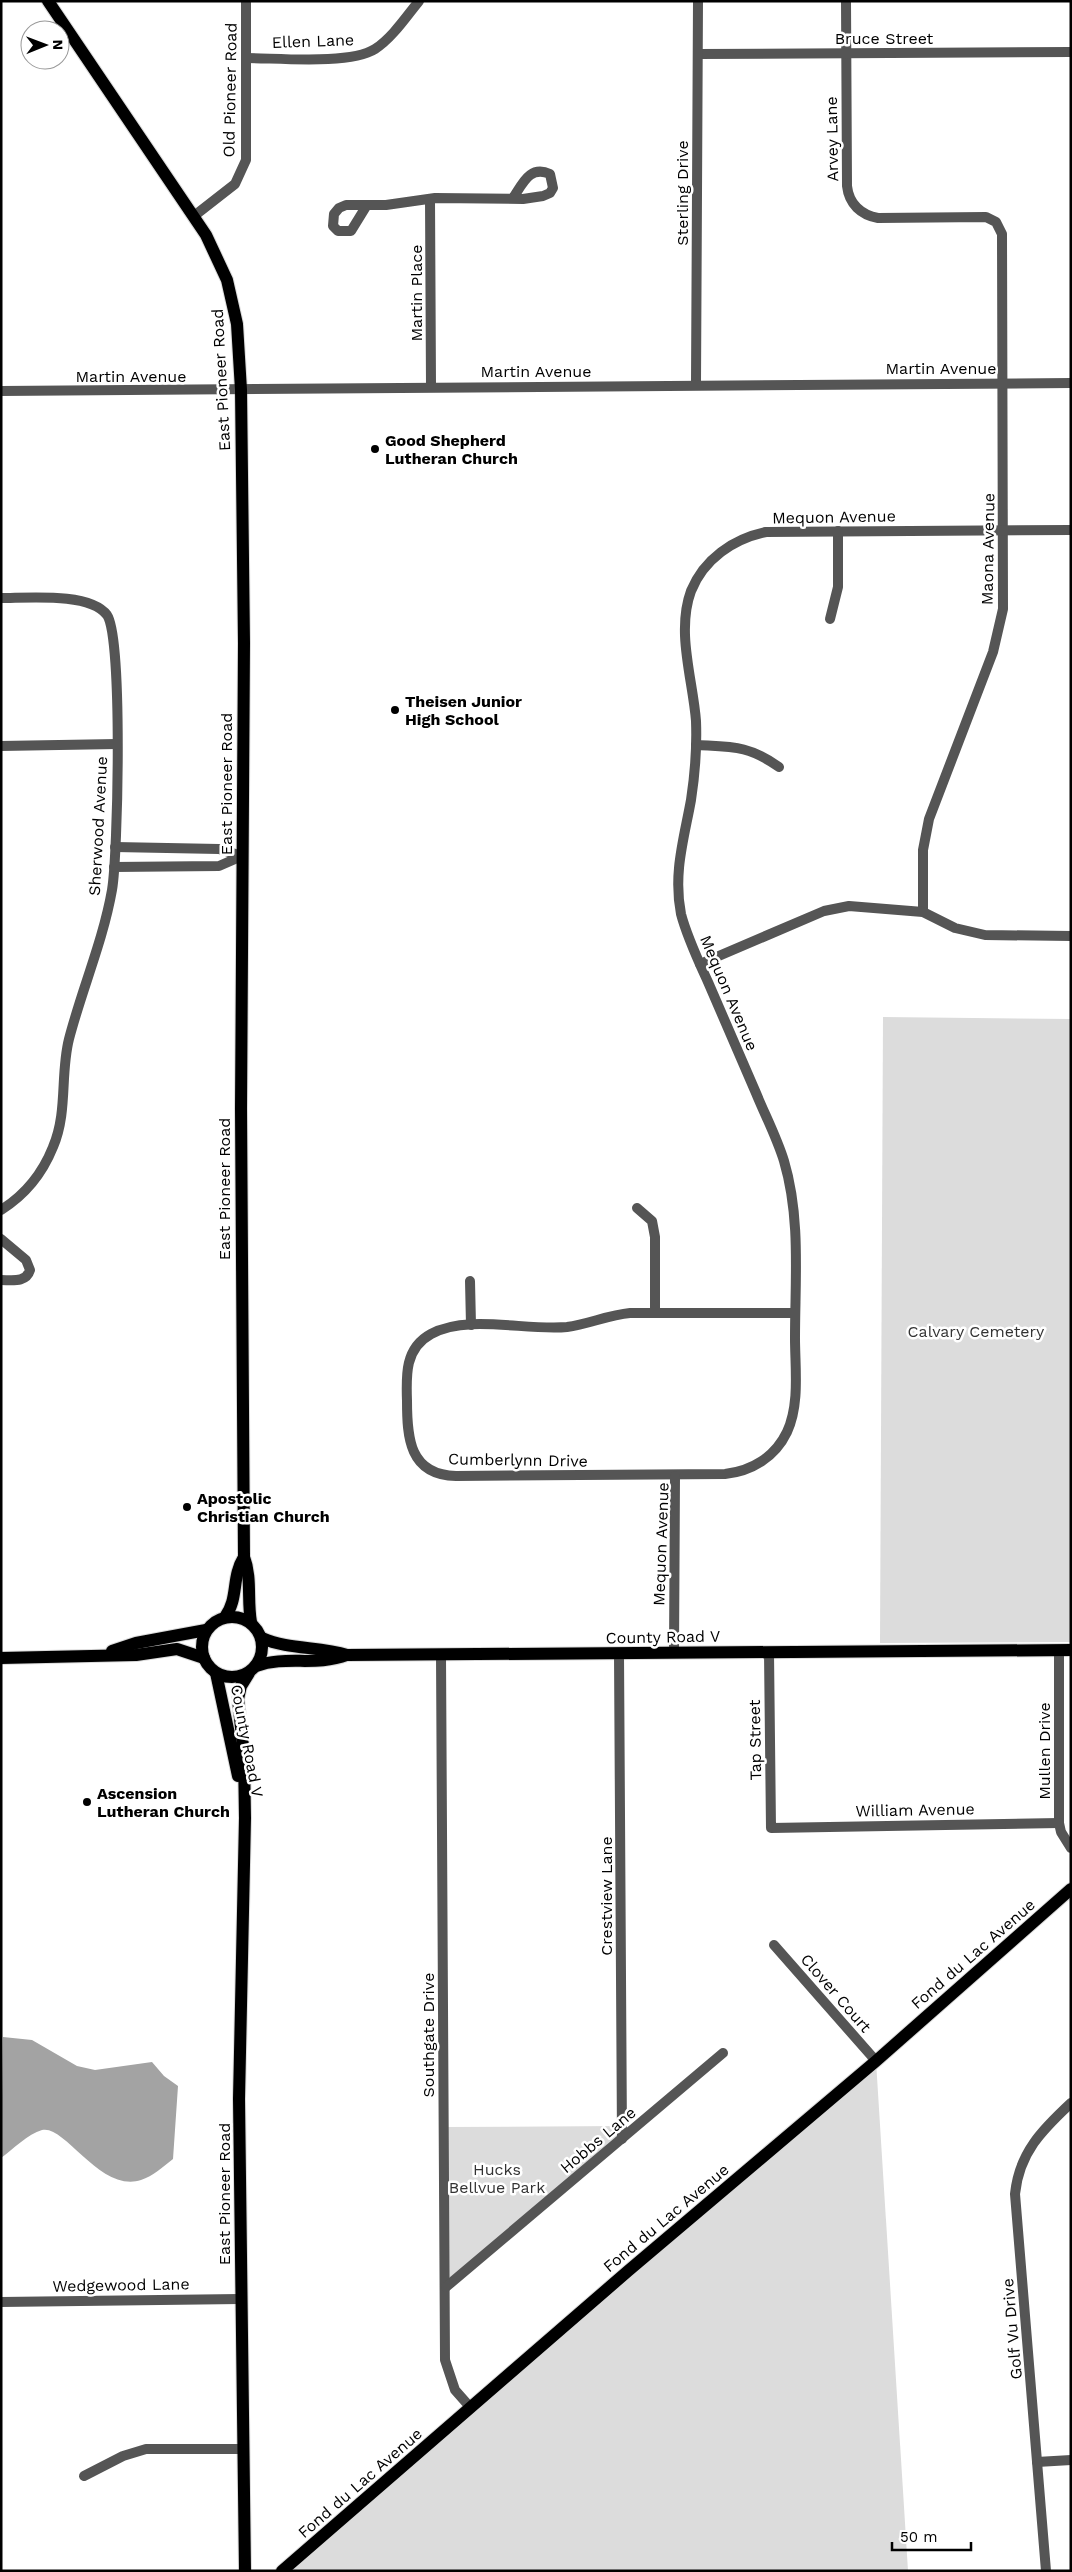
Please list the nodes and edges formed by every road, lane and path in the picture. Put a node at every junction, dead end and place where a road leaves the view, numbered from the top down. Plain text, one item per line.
1 (48, 1) edge
2 (246, 1) edge
3 (419, 1) edge
4 (698, 1) edge
5 (846, 1) edge
6 (1071, 52) edge
7 (846, 53) junction
8 (698, 54) junction
9 (246, 58) junction
10 (514, 198) dead end
11 (430, 199) junction
12 (367, 205) dead end
13 (194, 216) junction
14 (980, 217) joint
15 (1003, 383) junction
16 (1071, 383) edge
17 (696, 384) junction
18 (431, 386) junction
19 (241, 390) junction
20 (1, 391) edge
21 (1004, 530) junction
22 (1071, 530) edge
23 (838, 531) junction
24 (2, 598) edge
25 (830, 619) dead end
26 (117, 744) junction
27 (696, 745) junction
28 (1, 746) edge
29 (778, 767) dead end
30 (115, 847) junction
31 (242, 856) junction
32 (114, 867) junction
33 (923, 912) junction
34 (1071, 936) edge
35 (700, 964) junction
36 (637, 1208) dead end
37 (1, 1210) edge
38 (1, 1239) edge
39 (1, 1280) edge
40 (470, 1282) dead end
41 (655, 1313) junction
42 (795, 1313) junction
43 (471, 1325) junction
44 (675, 1476) junction
45 (244, 1557) junction
46 (225, 1617) junction
47 (251, 1622) junction
48 (206, 1630) junction
49 (262, 1638) junction
50 (1065, 1650) edge
51 (769, 1652) junction
52 (674, 1653) junction
53 (103, 1654) junction
54 (619, 1654) junction
55 (442, 1655) junction
56 (347, 1656) junction
57 (1, 1658) edge
58 (204, 1658) junction
59 (253, 1670) junction
60 (216, 1673) junction
61 (245, 1818) junction
62 (1059, 1823) junction
63 (771, 1828) joint
64 (1071, 1848) edge
65 (1071, 1889) edge
66 (774, 1945) dead end
67 (723, 2053) dead end
68 (876, 2061) junction
69 (1071, 2103) edge
70 (622, 2139) junction
71 (446, 2287) junction
72 (240, 2299) junction
73 (1, 2302) edge
74 (470, 2407) junction
75 (242, 2449) junction
76 (1071, 2460) edge
77 (1037, 2462) junction
78 (84, 2476) dead end
79 (244, 2571) edge
80 (282, 2571) edge
81 (1046, 2571) edge

1 - 13 main road, East Pioneer Road
2 - 9 street, Old Pioneer Road
3 - 9 street, Ellen Lane
4 - 8 street, Sterling Drive
5 - 7 street, Arvey Lane
6 - 7 street, Bruce Street
7 - 8 street, Bruce Street
7 - 14 street, Arvey Lane
8 - 17 street, Sterling Drive
9 - 13 street, Old Pioneer Road
10 - 11 street
11 - 12 street
11 - 18 street, Martin Place
13 - 19 main road, East Pioneer Road
14 - 15 street, Maona Avenue
15 - 16 street, Martin Avenue
15 - 17 street, Martin Avenue
15 - 21 street, Maona Avenue
17 - 18 street, Martin Avenue
18 - 19 street, Martin Avenue
19 - 20 street, Martin Avenue
19 - 31 main road, East Pioneer Road
21 - 22 street, Mequon Avenue
21 - 23 street, Mequon Avenue
21 - 33 street, Maona Avenue
23 - 25 street
23 - 27 street, Mequon Avenue
24 - 26 street, Sherwood Avenue
26 - 28 street
26 - 30 street, Sherwood Avenue
27 - 29 street
27 - 35 street, Mequon Avenue
30 - 31 street
30 - 32 street, Sherwood Avenue
31 - 32 street
31 - 45 main road, East Pioneer Road
32 - 37 street, Sherwood Avenue
33 - 34 street
33 - 35 street
35 - 42 street, Mequon Avenue
36 - 41 street
38 - 39 street
40 - 43 street
41 - 42 street, Cumberlynn Drive
41 - 43 street, Cumberlynn Drive
42 - 44 street, Mequon Avenue
43 - 44 street, Cumberlynn Drive
44 - 52 street, Mequon Avenue
45 - 46 main road, East Pioneer Road
45 - 47 main road
46 - 47 main road
46 - 48 main road
47 - 49 main road
48 - 53 main road
48 - 58 main road
49 - 56 main road
49 - 59 main road
50 - 51 main road, County Road V
50 - 62 street, Mullen Drive
51 - 52 main road, County Road V
51 - 63 street, Tap Street
52 - 54 main road, County Road V
53 - 57 main road
53 - 58 main road
54 - 55 main road, County Road V
54 - 70 street, Crestview Lane
55 - 56 main road, County Road V
55 - 71 street, Southgate Drive
56 - 59 main road, County Road V
58 - 60 main road
59 - 60 main road
59 - 61 main road, County Road V
60 - 61 main road, County Road V
61 - 72 main road, East Pioneer Road
62 - 63 street, William Avenue
62 - 64 street, Mullen Drive
65 - 68 main road, Fond du Lac Avenue
66 - 68 street, Clover Court
67 - 70 street, Hobbs Lane
68 - 74 main road, Fond du Lac Avenue
69 - 77 street, Golf Vu Drive
70 - 71 street, Hobbs Lane
71 - 74 street, Southgate Drive
72 - 73 street, Wedgewood Lane
72 - 75 main road, East Pioneer Road
74 - 80 main road, Fond du Lac Avenue
75 - 78 street
75 - 79 main road, East Pioneer Road
76 - 77 street
77 - 81 street, Golf Vu Drive

